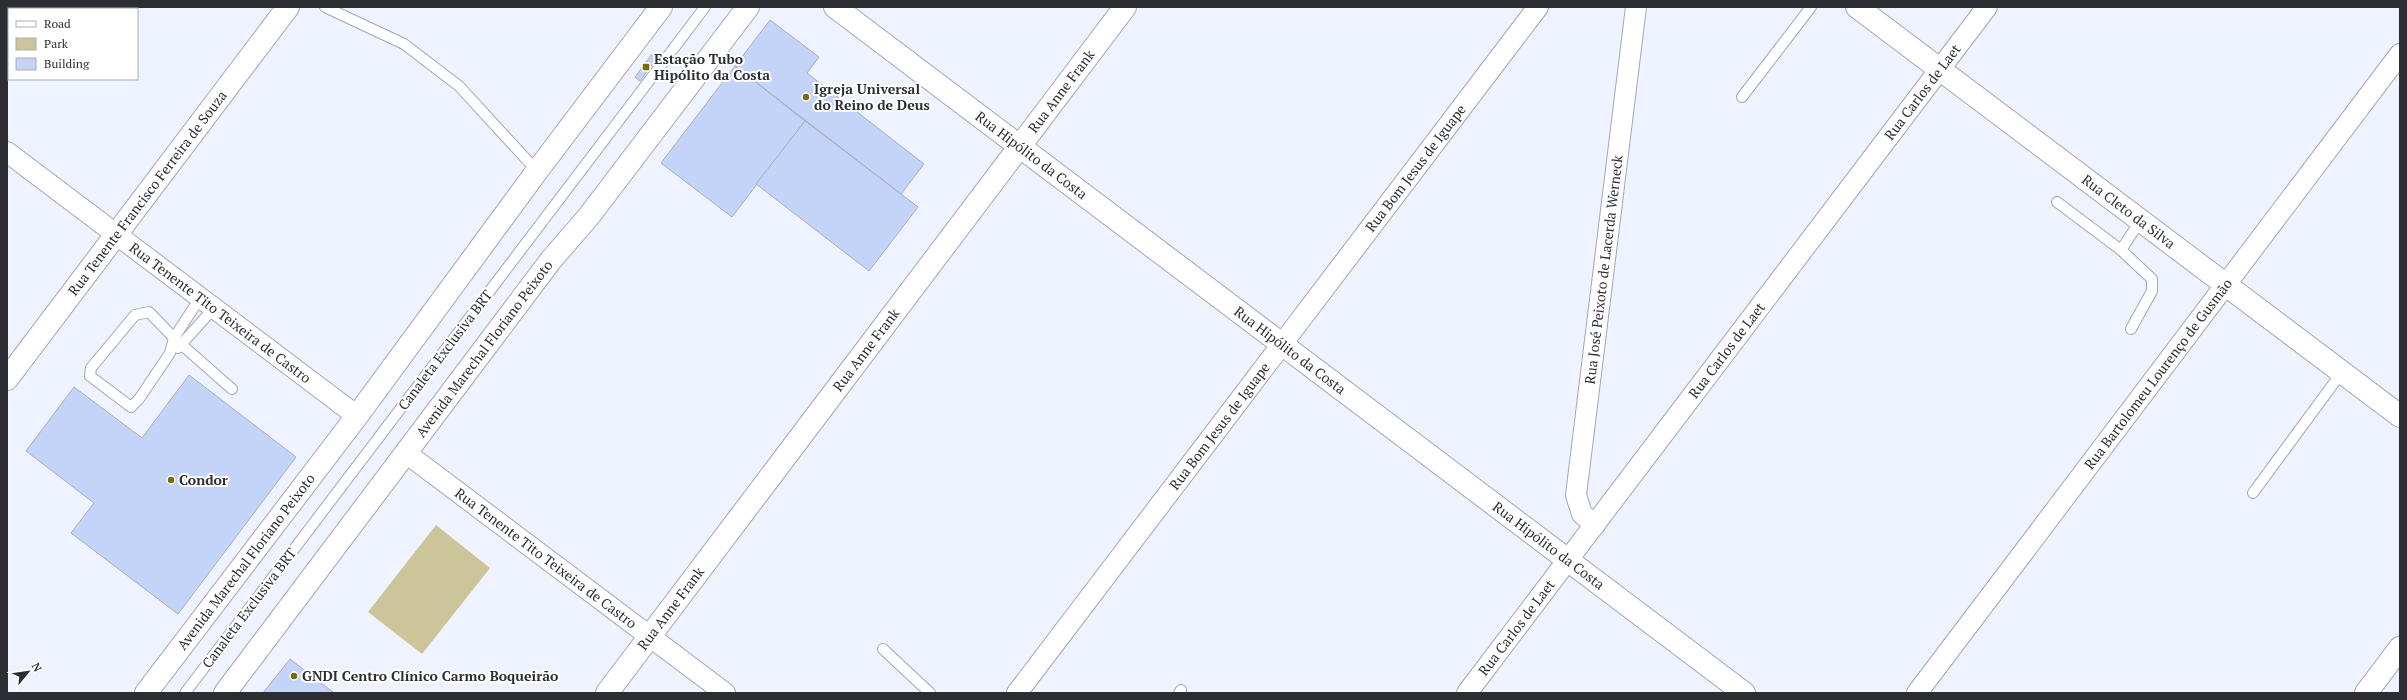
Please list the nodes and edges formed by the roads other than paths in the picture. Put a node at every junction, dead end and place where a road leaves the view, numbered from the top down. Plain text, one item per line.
1 (288, 7) edge
2 (325, 7) edge
3 (661, 7) edge
4 (705, 7) edge
5 (748, 7) edge
6 (835, 7) edge
7 (1126, 7) edge
8 (1538, 7) edge
9 (1636, 7) edge
10 (1811, 7) edge
11 (1857, 7) edge
12 (1987, 7) edge
13 (2400, 54) edge
14 (1940, 70) junction
15 (1742, 96) dead end
16 (1020, 147) junction
17 (7, 152) edge
18 (537, 171) junction
19 (2057, 202) dead end
20 (2140, 221) junction
21 (116, 235) junction
22 (2121, 250) junction
23 (2226, 285) junction
24 (207, 303) junction
25 (2131, 329) dead end
26 (174, 338) junction
27 (184, 344) junction
28 (1282, 344) junction
29 (170, 353) junction
30 (2342, 372) junction
31 (7, 379) edge
32 (232, 389) dead end
33 (357, 416) junction
34 (2400, 416) edge
35 (406, 453) junction
36 (2253, 493) dead end
37 (1595, 525) junction
38 (1568, 560) junction
39 (650, 636) junction
40 (2400, 648) edge
41 (883, 649) dead end
42 (146, 693) edge
43 (185, 693) edge
44 (225, 693) edge
45 (607, 693) edge
46 (725, 693) edge
47 (930, 693) edge
48 (1017, 693) edge
49 (1467, 693) edge
50 (1744, 693) edge
51 (1917, 693) edge
52 (2366, 693) edge

1 - 21 street, Rua Tenente Francisco Ferreira de Souza
2 - 18 lane
3 - 18 street, Avenida Marechal Floriano Peixoto
4 - 43 lane, Canaleta Exclusiva BRT
5 - 35 street, Avenida Marechal Floriano Peixoto
6 - 16 street, Rua Hipólito da Costa
7 - 16 street, Rua Anne Frank
8 - 28 street, Rua Bom Jesus de Iguape
9 - 37 street, Rua José Peixoto de Lacerda Werneck
10 - 15 lane
11 - 14 street, Rua Cleto da Silva
12 - 14 street, Rua Carlos de Laet
13 - 23 street, Rua Bartolomeu Lourenço de Gusmão
14 - 20 street, Rua Cleto da Silva
14 - 37 street, Rua Carlos de Laet
16 - 28 street, Rua Hipólito da Costa
16 - 39 street, Rua Anne Frank
17 - 21 street, Rua Tenente Tito Teixeira de Castro
18 - 33 street, Avenida Marechal Floriano Peixoto
19 - 22 lane
20 - 22 lane
20 - 23 street, Rua Cleto da Silva
21 - 24 street, Rua Tenente Tito Teixeira de Castro
21 - 31 street, Rua Tenente Francisco Ferreira de Souza
22 - 25 lane
23 - 30 street, Rua Cleto da Silva
23 - 51 street, Rua Bartolomeu Lourenço de Gusmão
24 - 26 lane
24 - 27 lane
24 - 33 street, Rua Tenente Tito Teixeira de Castro
26 - 27 lane
26 - 29 lane
26 - 29 lane
27 - 29 lane
27 - 32 lane
28 - 38 street, Rua Hipólito da Costa
28 - 48 street, Rua Bom Jesus de Iguape
30 - 34 street, Rua Cleto da Silva
30 - 36 lane
33 - 42 street, Avenida Marechal Floriano Peixoto
35 - 39 street, Rua Tenente Tito Teixeira de Castro
35 - 44 street, Avenida Marechal Floriano Peixoto
37 - 38 street, Rua Carlos de Laet
38 - 49 street, Rua Carlos de Laet
38 - 50 street, Rua Hipólito da Costa
39 - 45 street, Rua Anne Frank
39 - 46 street, Rua Tenente Tito Teixeira de Castro
40 - 52 street
41 - 47 lane

